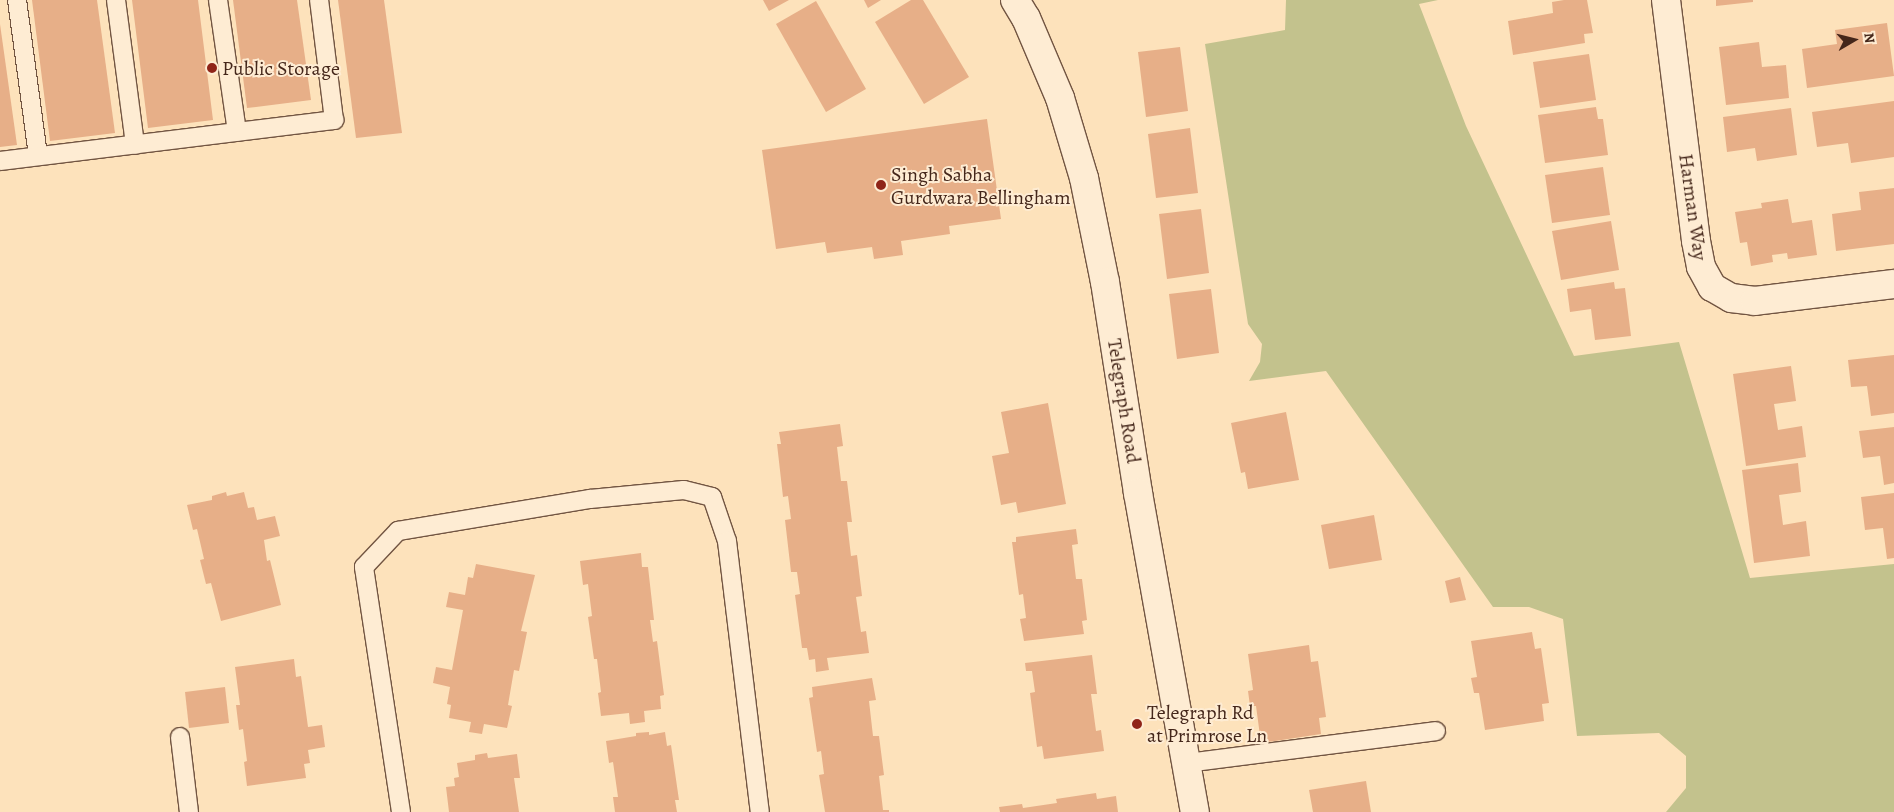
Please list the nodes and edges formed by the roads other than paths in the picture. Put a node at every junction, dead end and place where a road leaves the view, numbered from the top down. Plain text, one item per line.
1 (18, 0) edge
2 (116, 0) edge
3 (218, 0) edge
4 (319, 0) edge
5 (1015, 0) edge
6 (1666, 0) edge
7 (237, 132) junction
8 (135, 144) junction
9 (38, 156) junction
10 (0, 161) edge
11 (1894, 284) edge
12 (1436, 732) dead end
13 (180, 737) dead end
14 (1187, 763) junction
15 (189, 812) edge
16 (401, 812) edge
17 (760, 812) edge
18 (1195, 812) edge

1 - 9 lane
2 - 8 lane
3 - 7 lane
4 - 7 lane
5 - 14 street, Telegraph Road
6 - 11 street, Harman Way
7 - 8 lane
8 - 9 lane
9 - 10 lane
12 - 14 lane
13 - 15 lane
14 - 18 street, Telegraph Road
16 - 17 lane

